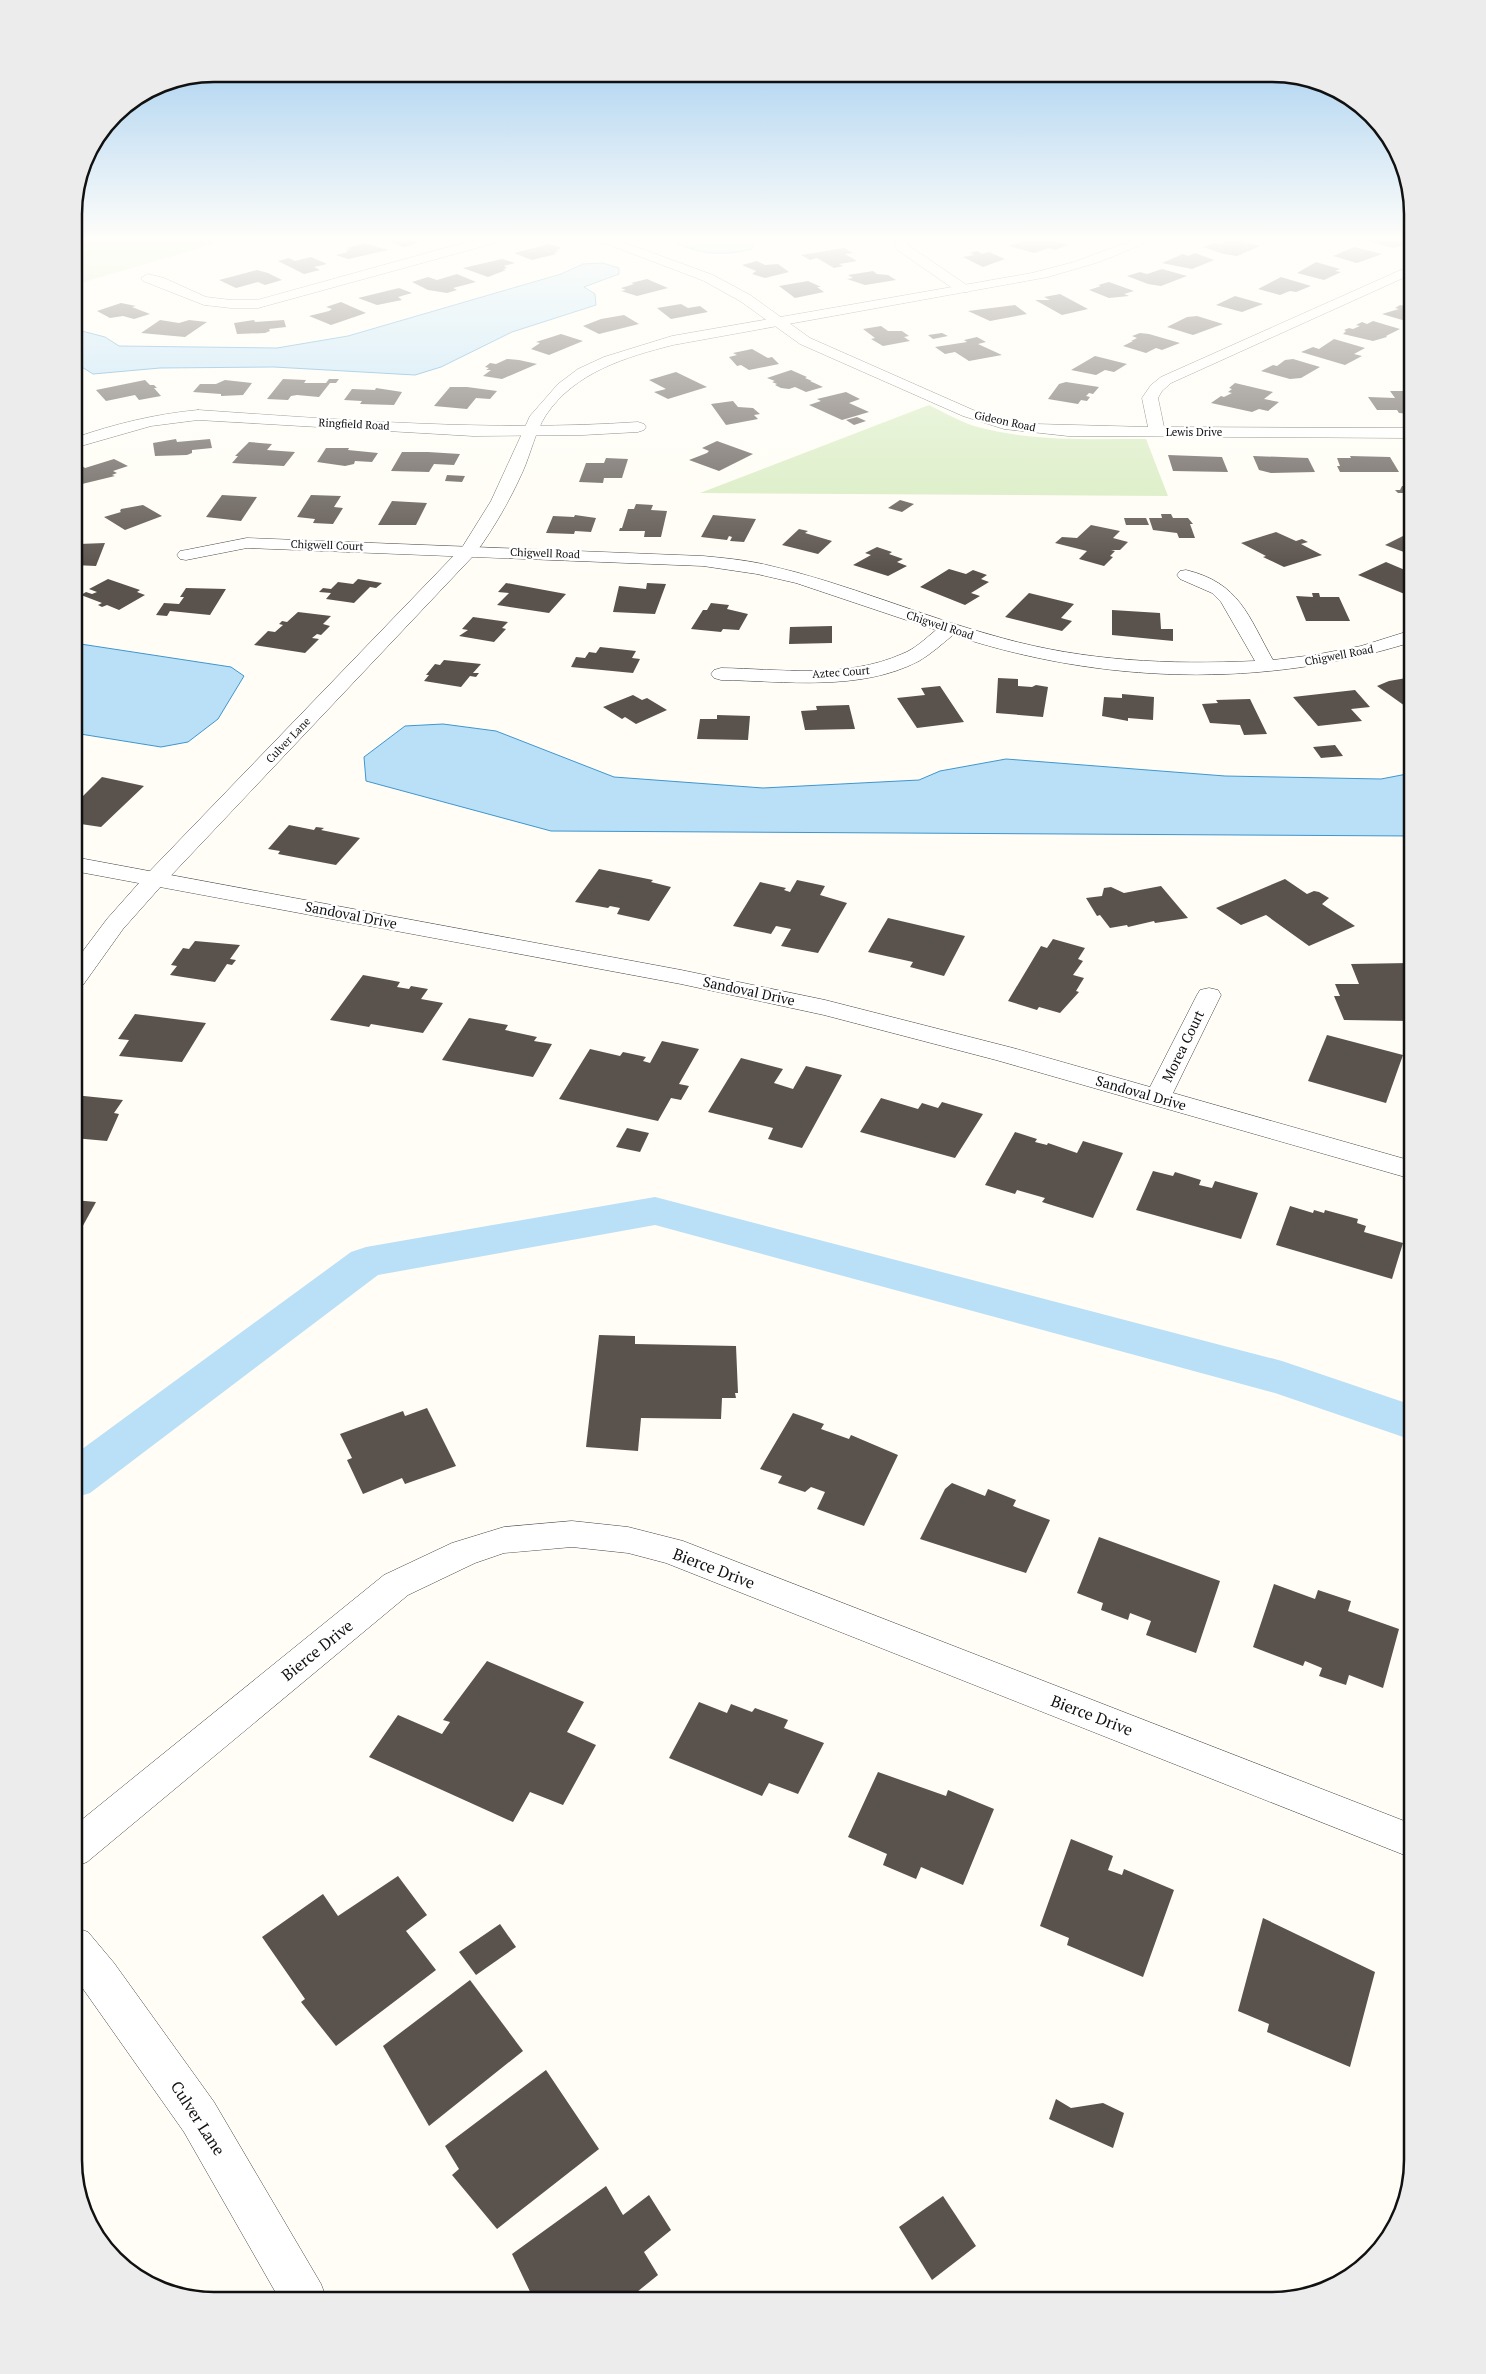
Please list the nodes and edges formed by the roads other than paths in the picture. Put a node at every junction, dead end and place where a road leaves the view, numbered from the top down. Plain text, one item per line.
1 (647, 348) edge
2 (820, 348) edge
3 (1237, 348) edge
4 (638, 427) dead end
5 (530, 432) junction
6 (1157, 432) junction
7 (1404, 434) edge
8 (83, 440) edge
9 (469, 550) junction
10 (186, 555) dead end
11 (1186, 575) dead end
12 (950, 628) junction
13 (1404, 639) edge
14 (1267, 666) junction
15 (722, 674) dead end
16 (83, 866) edge
17 (155, 879) junction
18 (83, 968) edge
19 (1209, 995) dead end
20 (1158, 1098) junction
21 (1404, 1168) edge
22 (1404, 1838) edge
23 (82, 1842) edge
24 (82, 1955) edge
25 (301, 2291) edge

1 - 5 street, Culver Lane
2 - 6 street, Gideon Road
3 - 6 street, Lewis Drive
4 - 5 street, Ringfield Road
5 - 8 street, Ringfield Road
5 - 9 street, Culver Lane
6 - 7 street, Lewis Drive
9 - 10 street, Chigwell Court
9 - 12 street, Chigwell Road
9 - 17 street, Culver Lane
11 - 14 street
12 - 14 street, Chigwell Road
12 - 15 street, Aztec Court
13 - 14 street, Chigwell Road
16 - 17 street, Sandoval Drive
17 - 18 street, Culver Lane
17 - 20 street, Sandoval Drive
19 - 20 street, Morea Court
20 - 21 street, Sandoval Drive
22 - 23 street, Bierce Drive
24 - 25 street, Culver Lane

